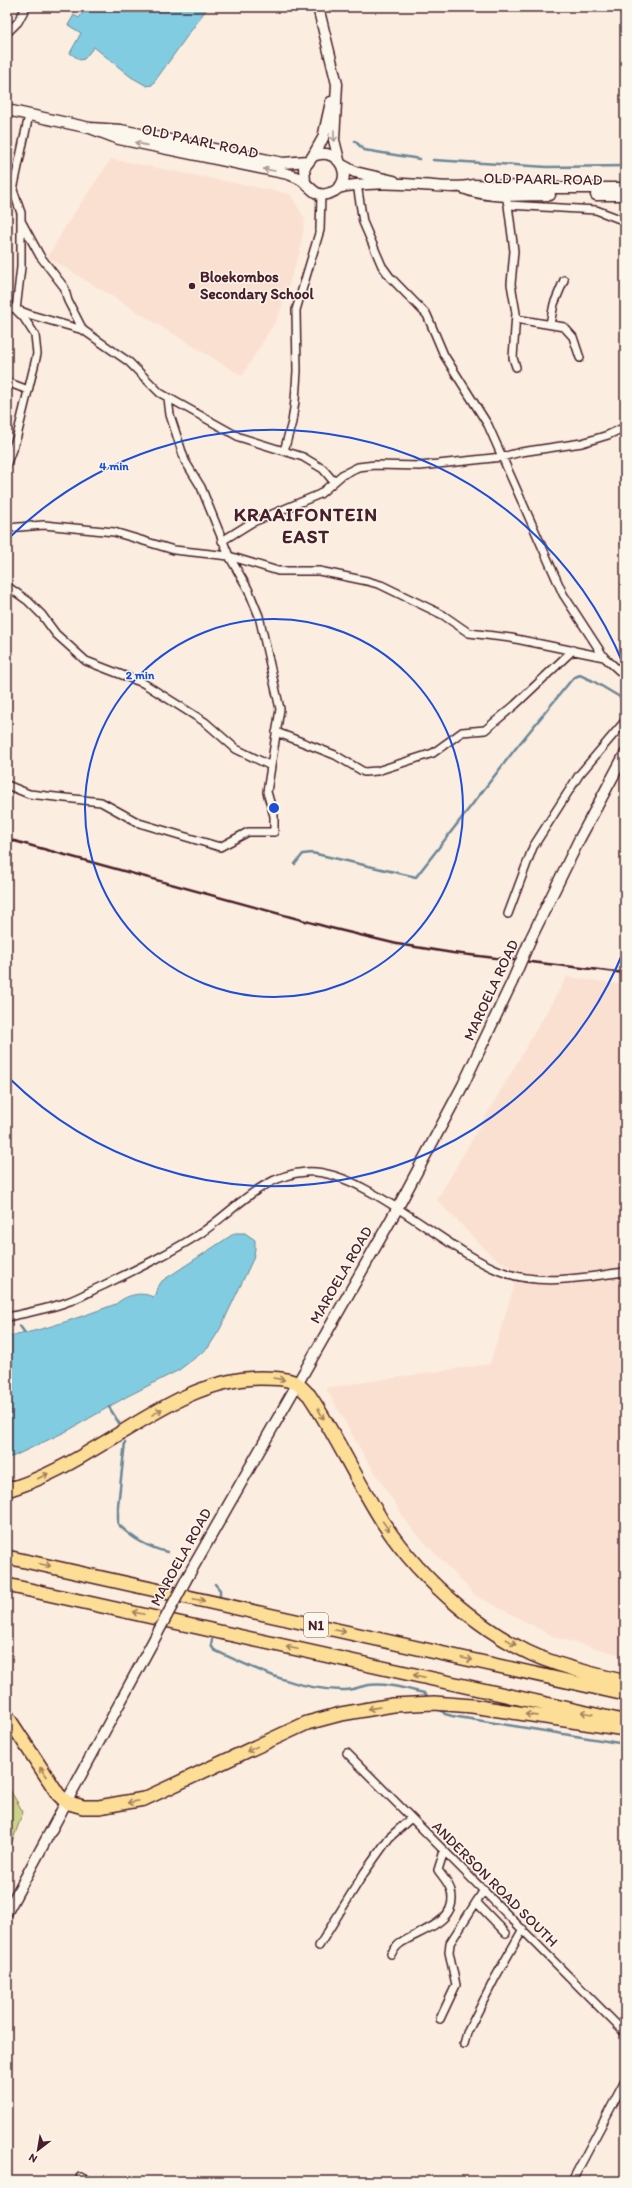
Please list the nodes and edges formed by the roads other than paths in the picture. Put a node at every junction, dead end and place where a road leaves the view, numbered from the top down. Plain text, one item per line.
1 (26, 7) edge
2 (318, 7) edge
3 (7, 33) edge
4 (334, 70) junction
5 (7, 110) edge
6 (29, 115) junction
7 (90, 128) junction
8 (311, 159) junction
9 (340, 163) junction
10 (11, 182) edge
11 (305, 182) junction
12 (400, 183) junction
13 (357, 184) junction
14 (338, 188) junction
15 (461, 188) junction
16 (625, 188) edge
17 (321, 194) junction
18 (506, 194) junction
19 (625, 195) edge
20 (508, 205) junction
21 (20, 221) junction
22 (625, 221) edge
23 (564, 280) dead end
24 (7, 306) edge
25 (16, 310) junction
26 (516, 319) junction
27 (550, 324) junction
28 (83, 330) junction
29 (580, 358) dead end
30 (516, 367) dead end
31 (7, 382) edge
32 (28, 390) junction
33 (168, 398) junction
34 (625, 427) edge
35 (284, 450) junction
36 (502, 457) junction
37 (7, 463) edge
38 (334, 482) junction
39 (7, 528) edge
40 (222, 541) junction
41 (229, 556) junction
42 (7, 586) edge
43 (573, 650) junction
44 (604, 657) junction
45 (625, 676) edge
46 (625, 721) edge
47 (276, 732) junction
48 (625, 754) edge
49 (269, 765) junction
50 (7, 785) edge
51 (508, 914) dead end
52 (397, 1209) junction
53 (625, 1272) edge
54 (7, 1317) edge
55 (297, 1384) junction
56 (7, 1490) edge
57 (7, 1557) edge
58 (7, 1585) edge
59 (625, 1682) edge
60 (625, 1694) edge
61 (7, 1716) edge
62 (625, 1721) edge
63 (625, 1729) edge
64 (347, 1753) dead end
65 (66, 1802) junction
66 (411, 1818) junction
67 (444, 1851) junction
68 (484, 1890) junction
69 (476, 1902) junction
70 (7, 1912) edge
71 (523, 1929) junction
72 (506, 1933) dead end
73 (319, 1946) dead end
74 (391, 1954) dead end
75 (440, 2019) dead end
76 (625, 2033) edge
77 (464, 2044) dead end
78 (625, 2081) edge
79 (79, 2181) edge
80 (90, 2181) edge
81 (572, 2181) edge

1 - 3 street
2 - 4 street
4 - 8 street
4 -> 9 street
5 - 6 street, OLD PAARL ROAD
6 - 7 street, OLD PAARL ROAD
6 - 10 street
7 - 8 street, OLD PAARL ROAD
11 -> 7 street, OLD PAARL ROAD
8 - 9 street, OLD PAARL ROAD
8 - 11 street
9 - 12 street, OLD PAARL ROAD
9 - 14 street
10 - 21 street
11 - 17 street, OLD PAARL ROAD
12 - 13 street, OLD PAARL ROAD
12 - 15 street, OLD PAARL ROAD
13 - 14 street, OLD PAARL ROAD
13 - 36 street
14 - 17 street, OLD PAARL ROAD
15 - 16 street, OLD PAARL ROAD
15 - 18 street, OLD PAARL ROAD
17 - 35 street
18 - 19 street, OLD PAARL ROAD
18 - 20 street
20 - 22 street
20 - 26 street
21 - 25 street
21 - 28 street
23 - 27 street
24 - 25 street
25 - 28 street
25 - 32 street
26 - 27 street
26 - 30 street
27 - 29 street
28 - 33 street
31 - 32 street
32 - 37 street
33 - 35 street
33 - 40 street
34 - 36 street
35 - 38 street
36 - 38 street
36 - 44 street
38 - 40 street
39 - 41 street
40 - 41 street
41 - 43 street
41 - 47 street
42 - 49 street
43 - 44 street
43 - 47 street
44 - 45 street
46 - 51 street
47 - 49 street
48 - 52 street, MAROELA ROAD, bridge
49 - 50 street
52 - 53 street
52 - 54 street
52 - 55 street, MAROELA ROAD
56 -> 55 highway
55 -> 59 highway
55 - 65 street, MAROELA ROAD, bridge
57 -> 60 highway, N1
62 -> 58 highway, N1
65 -> 61 highway
63 -> 65 highway
64 - 66 street, ANDERSON ROAD SOUTH
65 - 70 street, MAROELA ROAD
66 - 67 street, ANDERSON ROAD SOUTH
66 - 73 street
67 - 68 street, ANDERSON ROAD SOUTH
67 - 74 street
68 - 69 street
68 - 71 street, ANDERSON ROAD SOUTH
69 - 72 street
69 - 75 street
71 - 76 street, ANDERSON ROAD SOUTH
71 - 77 street
78 - 81 street
79 - 80 street

